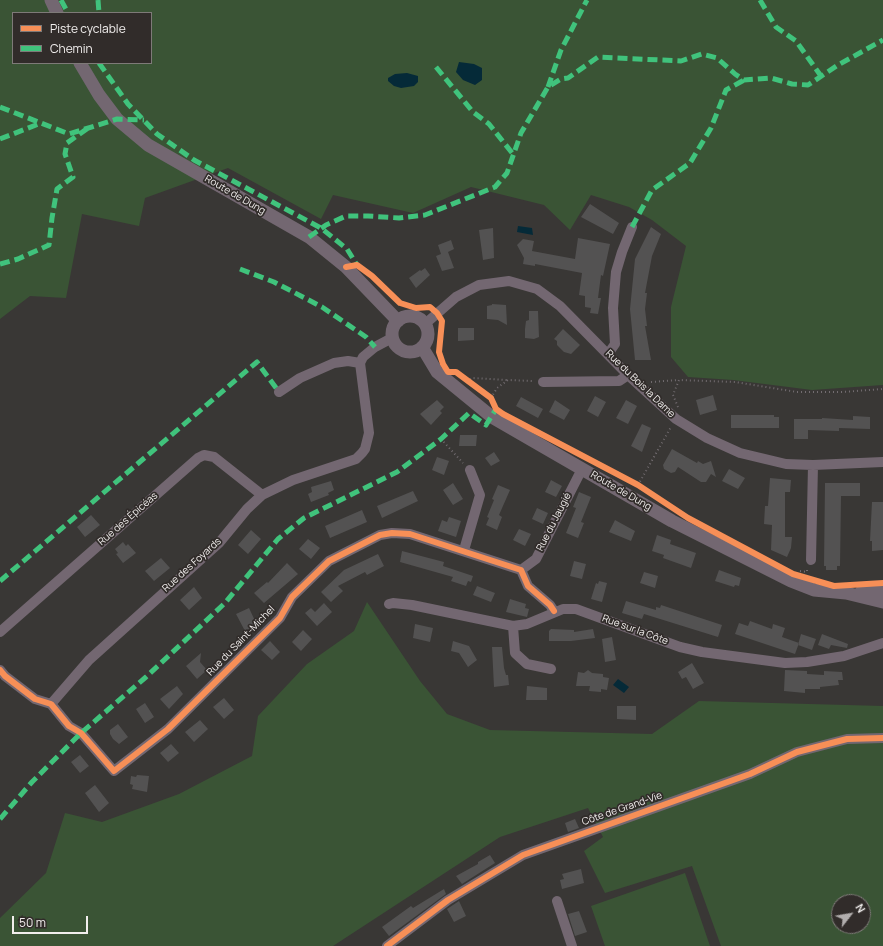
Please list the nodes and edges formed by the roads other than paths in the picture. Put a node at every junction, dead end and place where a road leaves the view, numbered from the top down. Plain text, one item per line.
1 (51, 0) edge
2 (57, 12) edge
3 (81, 64) edge
4 (632, 227) dead end
5 (398, 321) junction
6 (424, 324) junction
7 (392, 338) junction
8 (422, 348) junction
9 (608, 354) junction
10 (360, 363) junction
11 (628, 375) junction
12 (543, 382) road end
13 (279, 392) dead end
14 (883, 462) edge
15 (813, 465) junction
16 (582, 468) junction
17 (470, 470) road end
18 (262, 495) junction
19 (464, 550) junction
20 (811, 560) road end
21 (521, 570) junction
22 (883, 590) edge
23 (846, 593) junction
24 (883, 602) edge
25 (389, 604) dead end
26 (554, 611) junction
27 (513, 626) junction
28 (0, 632) edge
29 (883, 643) edge
30 (551, 669) dead end
31 (0, 670) edge
32 (51, 704) junction
33 (883, 738) edge
34 (557, 901) dead end
35 (387, 946) edge
36 (572, 946) edge

1 - 2 street
3 - 5 street, Route de Dung
4 - 9 street
5 - 6 street
5 - 7 street
6 - 8 street
6 - 9 street, Rue du Bois la Dame
7 - 8 street
7 - 10 street
8 - 16 street, Route de Dung
9 - 11 street, Rue du Bois la Dame
10 - 13 street
10 - 18 street, Rue des Foyards
11 - 12 street
11 - 15 street, Rue du Bois la Dame
14 - 15 street, Rue du Bois la Dame
15 - 20 street
16 - 21 street, Rue du Jaugié
16 - 23 street, Route de Dung
17 - 19 street
18 - 28 street, Rue des Épicéas
18 - 32 street, Rue des Foyards
19 - 21 street, Rue du Saint-Michel
19 - 32 street, Rue du Saint-Michel
21 - 26 street
22 - 23 street, Route de Dung
23 - 24 street, Route de Dung
25 - 27 street, Rue sur la Côte
26 - 27 street, Rue sur la Côte
26 - 29 street, Rue sur la Côte
27 - 30 street
31 - 32 street
33 - 35 street, Côte de Grand-Vie
34 - 36 street

